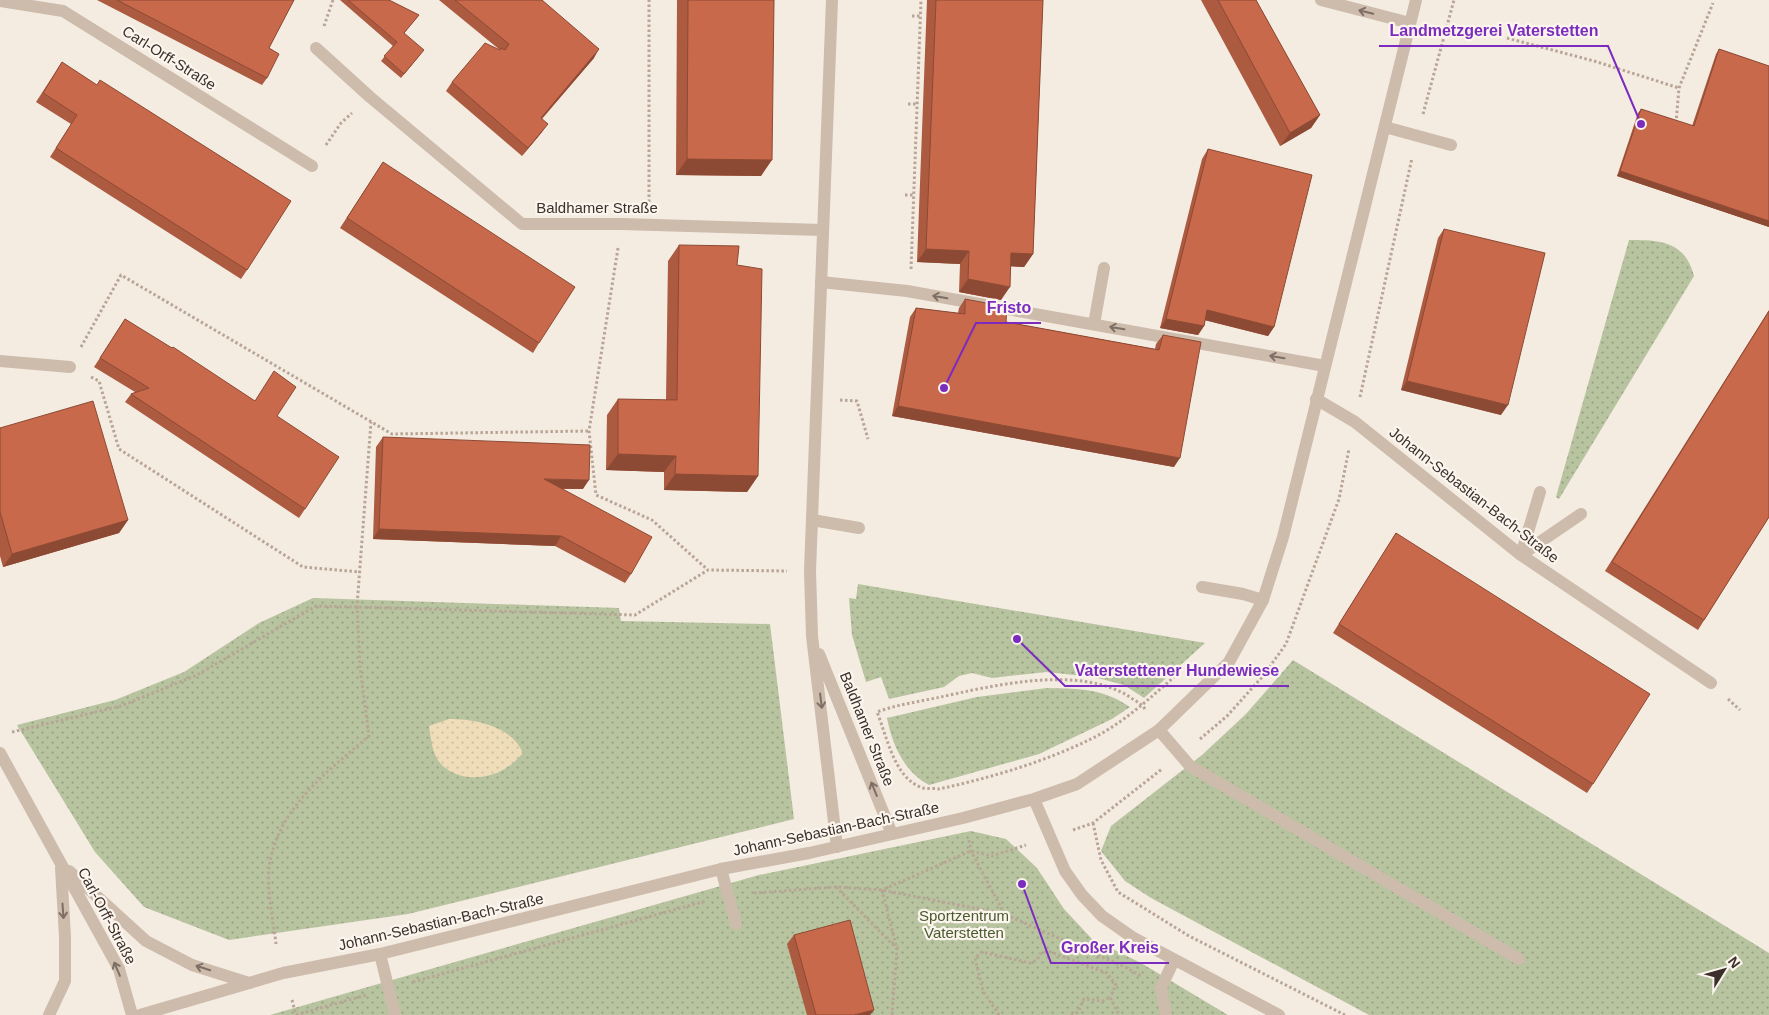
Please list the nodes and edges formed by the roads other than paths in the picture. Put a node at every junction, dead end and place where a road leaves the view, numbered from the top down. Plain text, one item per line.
1 (832, 0) edge
2 (1321, 0) edge
3 (1416, 0) edge
4 (0, 1) edge
5 (1410, 23) junction
6 (316, 48) dead end
7 (1385, 127) junction
8 (1452, 145) dead end
9 (312, 166) road end
10 (823, 230) junction
11 (1104, 268) dead end
12 (821, 282) junction
13 (1094, 324) junction
14 (0, 361) edge
15 (1325, 366) junction
16 (70, 367) road end
17 (1316, 399) junction
18 (1540, 492) dead end
19 (1581, 514) dead end
20 (812, 520) junction
21 (859, 528) dead end
22 (1521, 555) junction
23 (1202, 587) dead end
24 (1262, 600) junction
25 (812, 636) junction
26 (1710, 684) dead end
27 (1159, 730) junction
28 (0, 754) edge
29 (1034, 799) junction
30 (892, 834) junction
31 (837, 846) junction
32 (60, 863) junction
33 (721, 869) junction
34 (736, 924) dead end
35 (380, 954) junction
36 (1519, 959) dead end
37 (1174, 960) junction
38 (250, 983) junction
39 (49, 1015) edge
40 (132, 1015) edge
41 (140, 1015) edge
42 (395, 1015) edge
43 (1166, 1015) edge
44 (1280, 1015) edge

1 - 10 street, Baldhamer Straße
5 -> 2 street
3 - 5 street, Johann-Sebastian-Bach-Straße
4 - 9 street, Carl-Orff-Straße
5 - 7 street, Johann-Sebastian-Bach-Straße
6 - 10 street, Baldhamer Straße
7 - 8 street
7 - 15 street, Johann-Sebastian-Bach-Straße
10 - 12 street, Baldhamer Straße
11 - 13 street
13 -> 12 street
12 - 20 street, Baldhamer Straße
15 -> 13 street
14 - 16 street
15 - 17 street, Johann-Sebastian-Bach-Straße
17 - 22 street, Johann-Sebastian-Bach-Straße
17 - 24 street, Johann-Sebastian-Bach-Straße
18 - 22 street
19 - 22 street
20 - 21 street
20 - 25 street, Baldhamer Straße
22 - 26 street, Johann-Sebastian-Bach-Straße
23 - 24 street
24 - 27 street, Johann-Sebastian-Bach-Straße
30 -> 25 street, Baldhamer Straße
25 -> 31 street, Baldhamer Straße
27 - 29 street, Johann-Sebastian-Bach-Straße
27 - 36 street
28 - 32 street, Carl-Orff-Straße
29 - 30 street, Johann-Sebastian-Bach-Straße
29 - 37 street
30 - 31 street, Johann-Sebastian-Bach-Straße
31 - 33 street, Johann-Sebastian-Bach-Straße
38 -> 32 street, Carl-Orff-Straße
32 -> 39 street, Carl-Orff-Straße
40 -> 32 street, Carl-Orff-Straße
33 - 34 street
33 - 35 street, Johann-Sebastian-Bach-Straße
35 - 38 street, Johann-Sebastian-Bach-Straße
35 - 42 street
37 - 43 street
37 - 44 street
38 - 41 street, Johann-Sebastian-Bach-Straße

